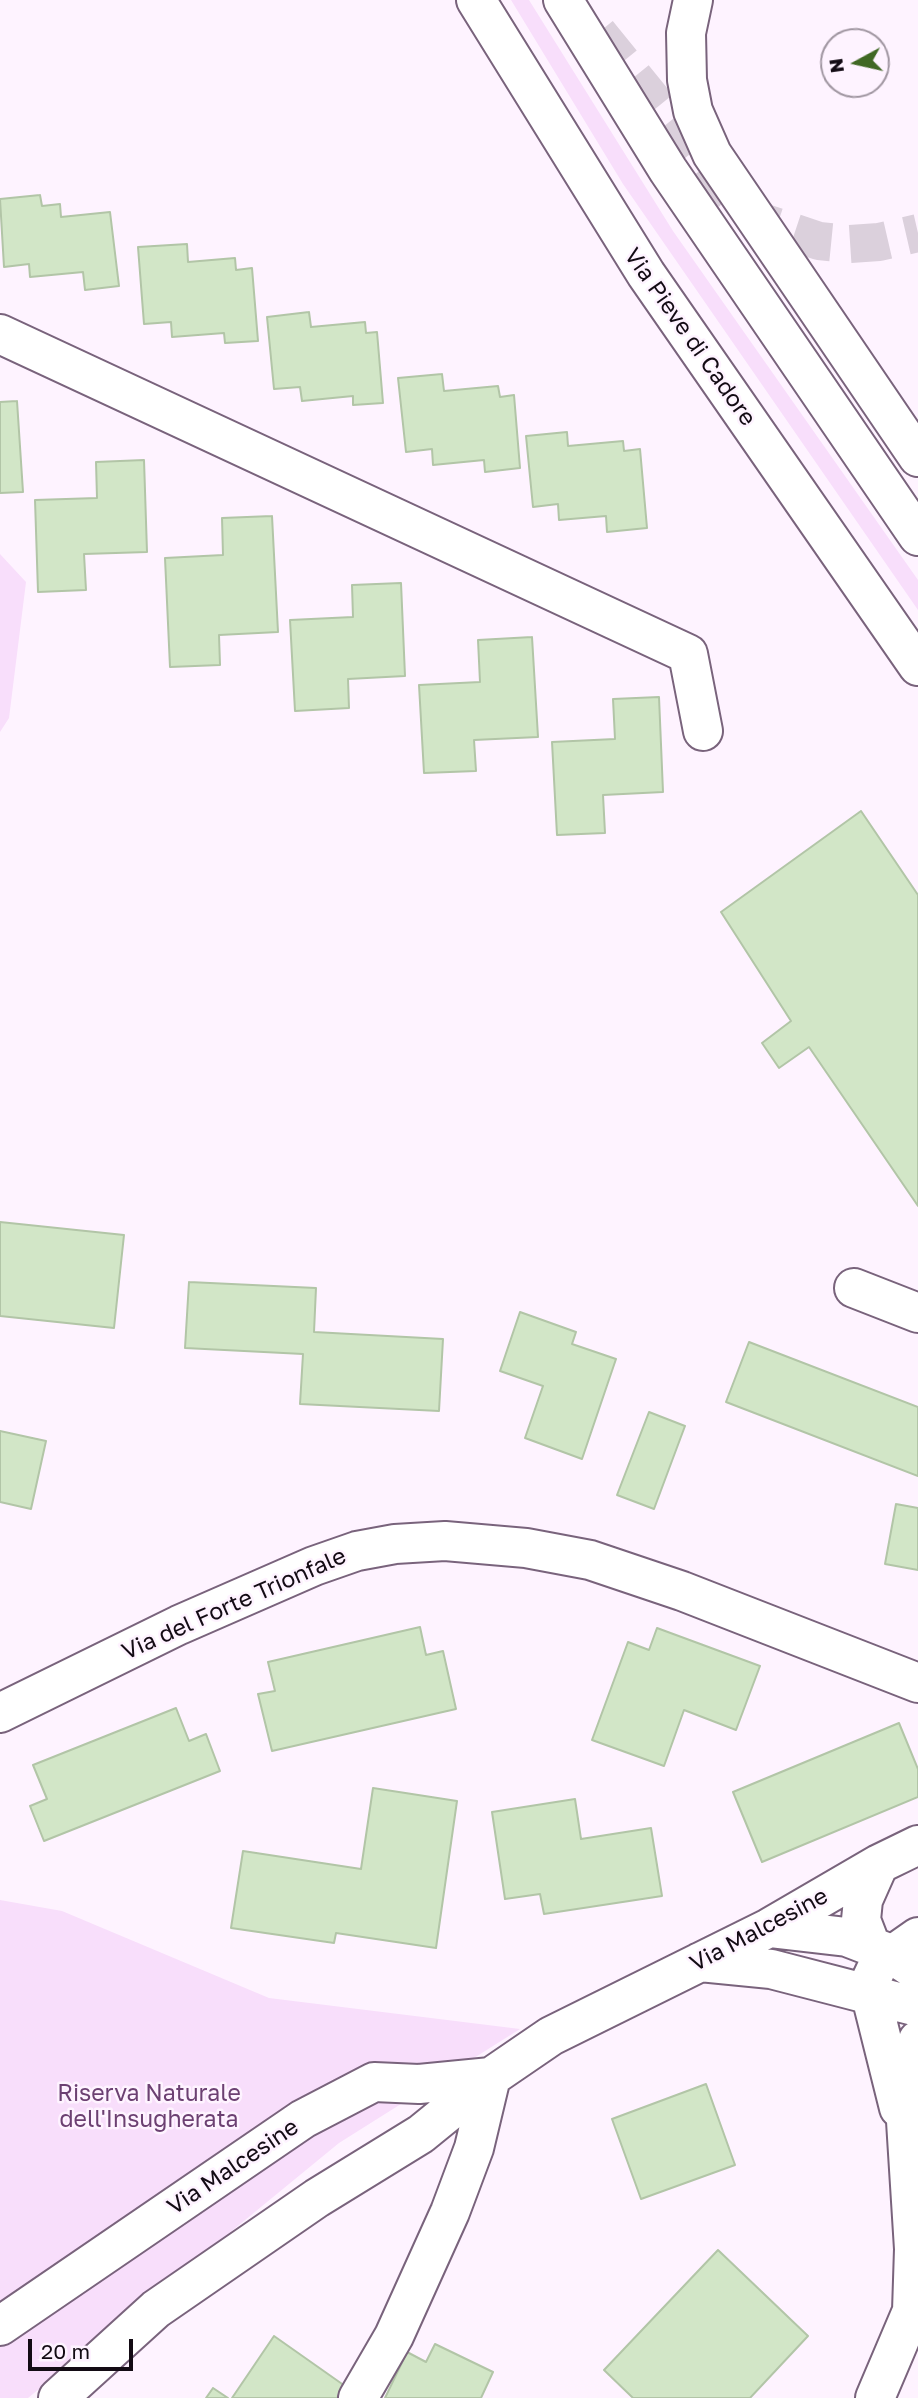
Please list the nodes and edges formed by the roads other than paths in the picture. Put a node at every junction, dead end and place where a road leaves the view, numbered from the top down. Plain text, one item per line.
1 (476, 0) edge
2 (563, 0) edge
3 (693, 0) edge
4 (0, 334) edge
5 (918, 457) edge
6 (918, 536) edge
7 (918, 666) edge
8 (704, 730) dead end
9 (853, 1288) dead end
10 (918, 1313) edge
11 (918, 1683) edge
12 (0, 1713) edge
13 (918, 1845) edge
14 (879, 1864) junction
15 (769, 1928) junction
16 (900, 1952) edge
17 (700, 1962) junction
18 (871, 1996) junction
19 (918, 2007) edge
20 (918, 2040) edge
21 (491, 2077) junction
22 (906, 2135) junction
23 (915, 2313) edge
24 (0, 2326) edge
25 (58, 2398) edge
26 (358, 2398) edge
27 (875, 2398) edge

1 - 7 main road, Via Pieve di Cadore
2 - 6 main road
3 - 5 main road
4 - 8 main road
9 - 10 main road
11 - 12 main road, Via del Forte Trionfale
13 - 14 main road, Via Malcesine
14 - 15 main road, Via Malcesine
14 - 16 main road
15 - 16 main road
15 - 17 main road, Via Malcesine
16 - 18 main road
17 - 18 main road
17 - 21 main road, Via Malcesine
18 - 19 main road
18 - 22 main road
20 - 22 main road
21 - 24 main road, Via Malcesine
21 - 25 main road, Via Malcesine
21 - 26 main road
22 - 23 main road
23 - 27 main road

